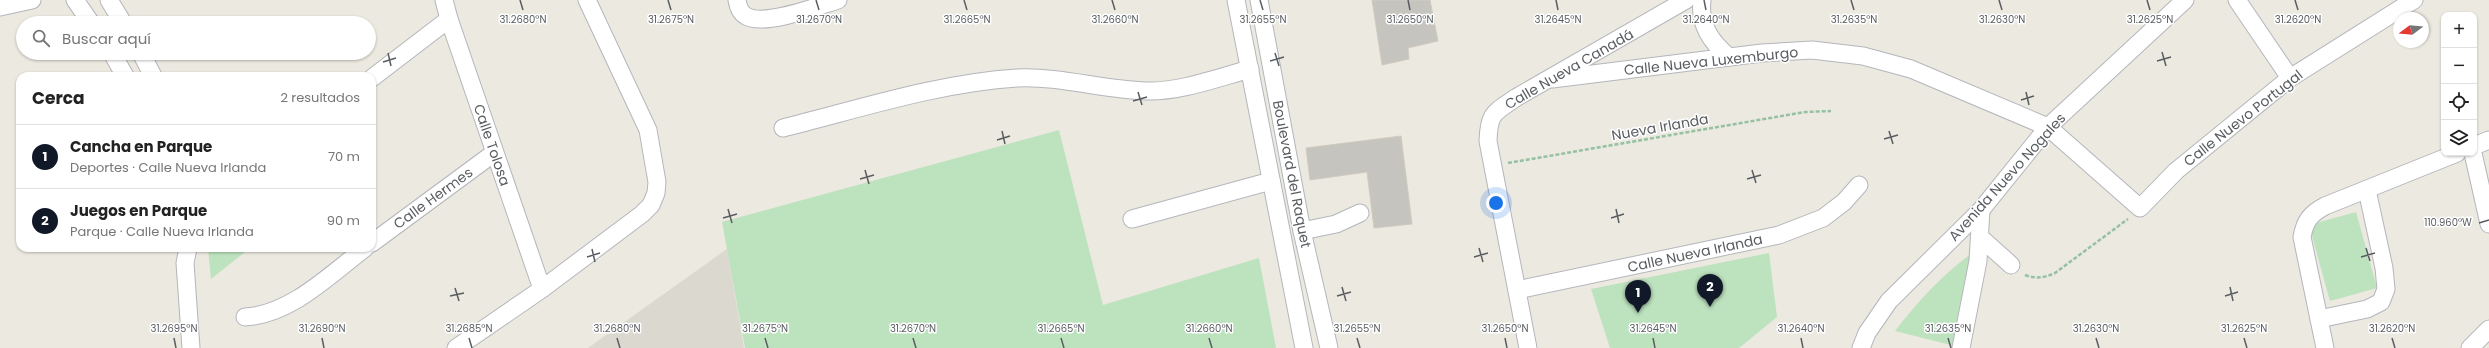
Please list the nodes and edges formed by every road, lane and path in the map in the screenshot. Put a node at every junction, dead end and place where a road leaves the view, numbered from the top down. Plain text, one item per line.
1 (32, 0) edge
2 (75, 0) edge
3 (109, 0) edge
4 (444, 0) edge
5 (587, 0) edge
6 (737, 0) edge
7 (838, 0) edge
8 (1236, 0) edge
9 (1259, 0) edge
10 (1686, 0) edge
11 (1702, 0) edge
12 (2185, 0) edge
13 (2237, 0) edge
14 (2414, 0) edge
15 (0, 7) edge
16 (85, 16) edge
17 (119, 16) edge
18 (449, 19) junction
19 (1728, 57) junction
20 (116, 60) edge
21 (145, 60) edge
22 (1250, 69) junction
23 (123, 72) edge
24 (151, 72) edge
25 (376, 75) edge
26 (2290, 78) junction
27 (1552, 79) junction
28 (1831, 111) dead end
29 (2048, 127) junction
30 (783, 128) dead end
31 (2489, 140) edge
32 (2477, 145) edge
33 (494, 153) junction
34 (2450, 156) edge
35 (2474, 156) edge
36 (1492, 166) junction
37 (1271, 181) junction
38 (1859, 185) dead end
39 (2367, 190) junction
40 (2140, 208) junction
41 (1981, 210) junction
42 (1360, 212) dead end
43 (1132, 219) dead end
44 (2489, 224) edge
45 (1302, 231) junction
46 (1981, 238) junction
47 (376, 240) edge
48 (359, 252) edge
49 (184, 253) edge
50 (2011, 265) joint
51 (542, 290) junction
52 (1516, 290) junction
53 (244, 317) dead end
54 (2319, 319) junction
55 (2489, 329) edge
56 (191, 348) edge
57 (456, 348) edge
58 (1304, 348) edge
59 (1329, 348) edge
60 (1528, 348) edge
61 (1861, 348) edge
62 (1961, 348) edge
63 (2324, 348) edge
64 (2470, 348) edge

1 - 15 street
2 - 16 street
3 - 17 street
4 - 18 street, Calle Tolosa
5 - 51 street
6 - 7 street
8 - 22 street, Boulevard del Raquet
9 - 45 street, Boulevard del Raquet
10 - 27 street, Calle Nueva Canadá
11 - 19 street
12 - 29 street, Avenida Nuevo Nogales
13 - 26 street
14 - 26 street, Calle Nuevo Portugal
18 - 25 street
18 - 33 street, Calle Tolosa
19 - 27 street, Calle Nueva Luxemburgo
19 - 29 street, Calle Nueva Luxemburgo
20 - 23 street
21 - 24 street
22 - 30 street
22 - 37 street, Boulevard del Raquet
26 - 40 street, Calle Nuevo Portugal
27 - 36 street, Calle Nueva Canadá
28 - 36 path, Nueva Irlanda
29 - 40 street, Calle Nueva Luxemburgo
29 - 41 street, Avenida Nuevo Nogales
31 - 32 street
33 - 47 street, Calle Hermes
33 - 51 street, Calle Tolosa
34 - 39 street
35 - 44 street
36 - 52 street, Calle Nueva Canadá
37 - 43 street
37 - 58 street, Boulevard del Raquet
38 - 52 street, Calle Nueva Irlanda
39 - 54 street
39 - 54 street
40 - 50 path
41 - 46 street
41 - 61 street, Avenida Nuevo Nogales
42 - 45 street
45 - 59 street, Boulevard del Raquet
46 - 50 street
46 - 62 street
48 - 53 street
49 - 56 street
51 - 57 street
52 - 60 street, Calle Nueva Canadá
54 - 63 street
55 - 64 street

